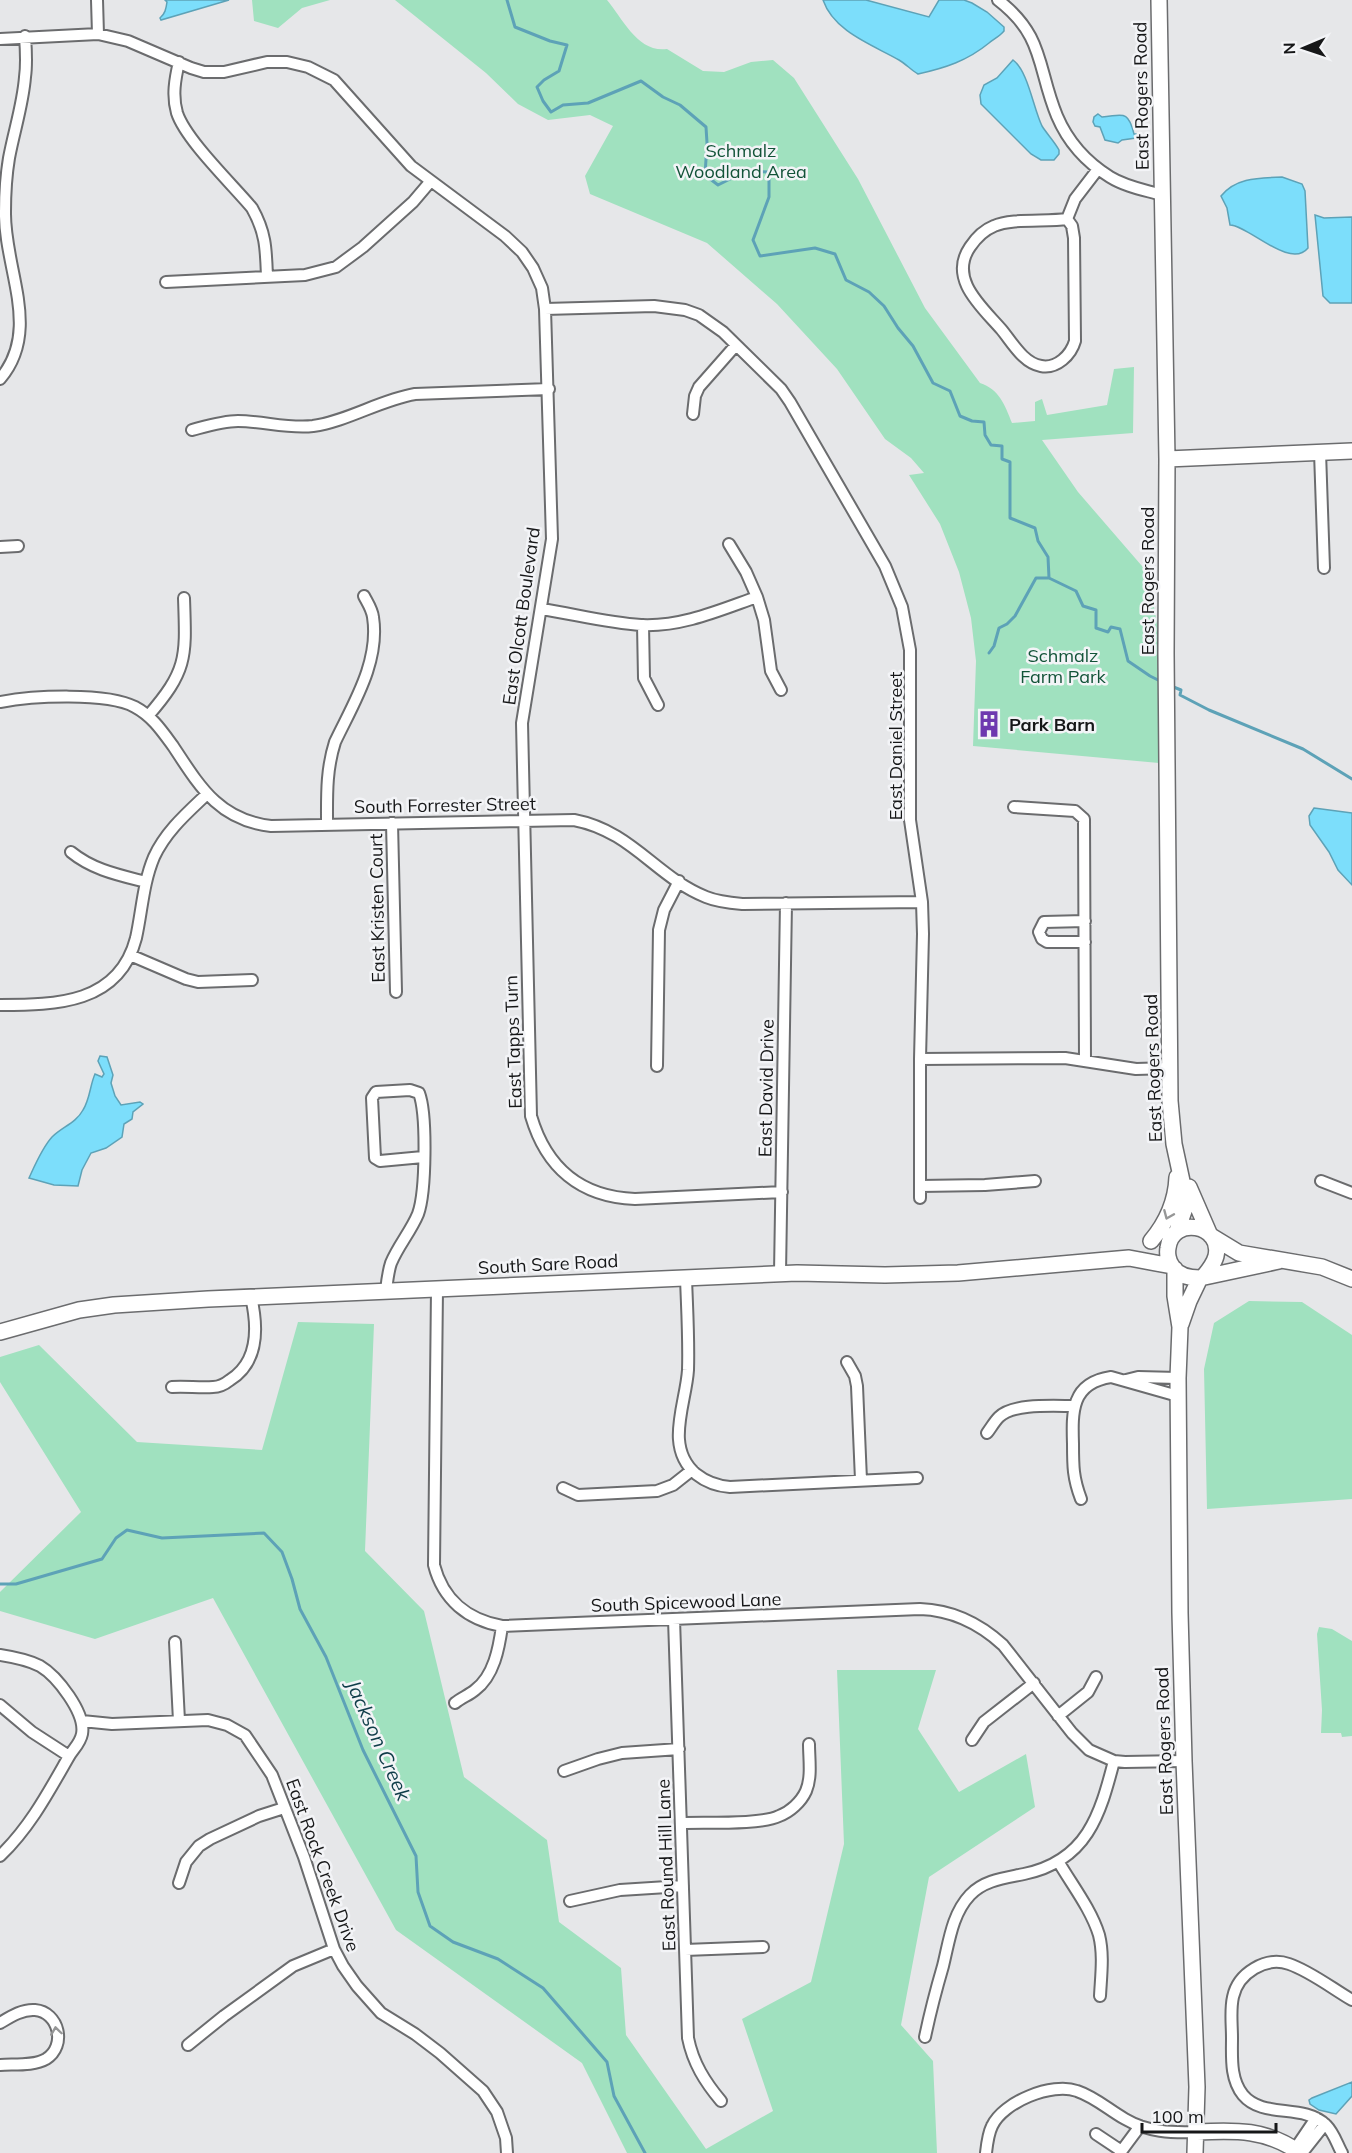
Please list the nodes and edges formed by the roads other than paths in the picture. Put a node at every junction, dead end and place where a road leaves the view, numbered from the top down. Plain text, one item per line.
1 (97, 0) edge
2 (998, 0) edge
3 (1159, 0) edge
4 (98, 34) junction
5 (26, 36) junction
6 (0, 39) edge
7 (179, 63) junction
8 (1098, 169) junction
9 (430, 182) junction
10 (1162, 195) junction
11 (1066, 219) junction
12 (267, 277) junction
13 (166, 282) dead end
14 (545, 309) junction
15 (736, 345) junction
16 (0, 379) edge
17 (549, 389) junction
18 (693, 414) dead end
19 (192, 430) dead end
20 (1352, 451) edge
21 (1320, 453) junction
22 (1167, 459) junction
23 (729, 544) dead end
24 (18, 546) dead end
25 (0, 547) edge
26 (1324, 568) dead end
27 (363, 596) dead end
28 (757, 597) junction
29 (184, 598) dead end
30 (541, 609) junction
31 (643, 625) junction
32 (781, 690) dead end
33 (0, 702) edge
34 (658, 705) dead end
35 (148, 716) junction
36 (207, 794) junction
37 (1014, 807) dead end
38 (524, 821) junction
39 (392, 823) junction
40 (327, 824) junction
41 (70, 852) dead end
42 (679, 881) junction
43 (146, 882) junction
44 (922, 902) junction
45 (786, 903) junction
46 (1085, 921) junction
47 (1085, 942) junction
48 (130, 955) junction
49 (252, 980) dead end
50 (396, 992) dead end
51 (0, 1005) edge
52 (920, 1059) junction
53 (1085, 1060) junction
54 (657, 1066) dead end
55 (1170, 1068) junction
56 (1174, 1144) junction
57 (423, 1157) junction
58 (1179, 1162) junction
59 (1035, 1181) dead end
60 (1321, 1181) dead end
61 (782, 1192) junction
62 (1352, 1193) edge
63 (1175, 1233) junction
64 (1210, 1234) junction
65 (1151, 1241) junction
66 (1136, 1259) junction
67 (1100, 1260) junction
68 (1279, 1261) junction
69 (1173, 1267) junction
70 (780, 1273) junction
71 (1202, 1277) junction
72 (686, 1278) junction
73 (1352, 1279) edge
74 (437, 1289) junction
75 (386, 1291) junction
76 (1175, 1296) junction
77 (250, 1297) junction
78 (1180, 1327) junction
79 (0, 1332) edge
80 (847, 1362) dead end
81 (1178, 1378) junction
82 (1126, 1380) junction
83 (172, 1387) dead end
84 (1178, 1396) junction
85 (1074, 1406) junction
86 (987, 1433) dead end
87 (692, 1470) junction
88 (917, 1478) dead end
89 (861, 1480) junction
90 (563, 1488) dead end
91 (1081, 1499) dead end
92 (674, 1619) junction
93 (502, 1626) junction
94 (174, 1642) dead end
95 (0, 1655) edge
96 (1096, 1677) dead end
97 (1034, 1683) junction
98 (455, 1703) dead end
99 (0, 1705) edge
100 (1058, 1716) junction
101 (179, 1721) junction
102 (82, 1727) junction
103 (972, 1740) dead end
104 (809, 1744) dead end
105 (679, 1749) junction
106 (69, 1755) junction
107 (1114, 1761) junction
108 (1184, 1761) junction
109 (564, 1770) dead end
110 (284, 1808) junction
111 (681, 1823) junction
112 (0, 1856) edge
113 (1059, 1862) junction
114 (179, 1883) dead end
115 (683, 1886) junction
116 (570, 1901) dead end
117 (763, 1947) dead end
118 (334, 1949) junction
119 (685, 1950) junction
120 (1101, 1996) dead end
121 (1352, 2000) edge
122 (0, 2023) edge
123 (924, 2037) dead end
124 (188, 2045) dead end
125 (0, 2065) edge
126 (721, 2101) dead end
127 (1320, 2121) junction
128 (1140, 2126) junction
129 (1197, 2132) junction
130 (1096, 2134) dead end
131 (1120, 2152) edge
132 (1299, 2152) edge
133 (507, 2153) edge
134 (986, 2153) edge
135 (1195, 2153) edge
136 (1342, 2153) edge

1 - 4 street
2 - 8 street
3 - 10 main road, East Rogers Road
4 - 5 street, East Olcott Boulevard
4 - 7 street, East Olcott Boulevard
5 - 6 street, East Olcott Boulevard
5 - 16 street
7 - 9 street, East Olcott Boulevard
7 - 12 street
8 - 10 street
8 - 11 street
9 - 12 street
9 - 14 street, East Olcott Boulevard
10 - 22 main road, East Rogers Road
11 - 11 street
12 - 13 street
14 - 15 street, East Daniel Street
14 - 17 street, East Olcott Boulevard
15 - 18 street
15 - 44 street, East Daniel Street
17 - 19 street
17 - 30 street, East Olcott Boulevard
20 - 21 main road
21 - 22 main road
21 - 26 street
22 - 55 main road, East Rogers Road
23 - 28 street
24 - 25 street
27 - 40 street
28 - 31 street
28 - 32 street
29 - 35 street
30 - 31 street
30 - 38 street, East Olcott Boulevard
31 - 34 street
33 - 35 street, South Forrester Street
35 - 36 street, South Forrester Street
36 - 40 street, South Forrester Street
36 - 43 street
37 - 46 street
38 - 39 street, South Forrester Street
38 - 42 street, South Forrester Street
38 - 61 street, East Tapps Turn
39 - 40 street, South Forrester Street
39 - 50 street, East Kristen Court
41 - 43 street
42 - 45 street, South Forrester Street
42 - 54 street
43 - 48 street
44 - 45 street, South Forrester Street
44 - 52 street, East Daniel Street
45 - 61 street, East David Drive
46 - 47 street
46 - 47 street
47 - 53 street
48 - 49 street
48 - 51 street
52 - 53 street
52 - 59 street, East Daniel Street
53 - 55 street
55 - 56 main road, East Rogers Road
56 - 58 main road, East Rogers Road
56 -> 65 main road
57 - 57 street
57 - 75 street
58 - 63 main road, East Rogers Road
58 - 64 main road, East Rogers Road
60 - 62 street
61 - 70 street, East David Drive
63 - 64 main road
63 - 65 main road, South Sare Road
63 - 69 main road
64 - 68 main road
64 - 71 main road
65 - 67 main road, South Sare Road
66 - 67 main road, South Sare Road
66 - 69 main road, South Sare Road
66 - 76 main road
67 - 70 main road, South Sare Road
68 - 71 main road
68 - 73 main road
69 - 71 main road
69 - 76 main road, East Rogers Road
70 - 72 main road, South Sare Road
71 - 78 main road, East Rogers Road
72 - 74 main road, South Sare Road
72 - 87 street
74 - 75 main road, South Sare Road
74 - 93 street, South Spicewood Lane
75 - 77 main road, South Sare Road
76 - 78 main road, East Rogers Road
77 - 79 main road, South Sare Road
77 - 83 street
78 - 81 main road, East Rogers Road
80 - 89 street
81 - 82 street
81 - 84 main road, East Rogers Road
82 - 84 street
82 - 85 street
84 - 108 main road, East Rogers Road
85 - 86 street
85 - 91 street
87 - 89 street
87 - 90 street
88 - 89 street
92 - 93 street, South Spicewood Lane
92 - 97 street, South Spicewood Lane
92 - 105 street, East Round Hill Lane
93 - 98 street
94 - 101 street
95 - 102 street
96 - 100 street
97 - 100 street, South Spicewood Lane
97 - 103 street
99 - 106 street
100 - 107 street, South Spicewood Lane
101 - 102 street, East Rock Creek Drive
101 - 110 street, East Rock Creek Drive
102 - 106 street
104 - 111 street
105 - 109 street
105 - 111 street, East Round Hill Lane
106 - 112 street
107 - 108 street, South Spicewood Lane
107 - 113 street
108 - 129 main road, East Rogers Road
110 - 114 street
110 - 118 street, East Rock Creek Drive
111 - 115 street, East Round Hill Lane
113 - 120 street
113 - 123 street
115 - 116 street
115 - 119 street, East Round Hill Lane
117 - 119 street
118 - 124 street
118 - 133 street, East Rock Creek Drive
119 - 126 street, East Round Hill Lane
121 - 127 street
125 -> 122 street
127 - 132 street
127 - 136 street
128 - 129 street
128 - 131 street
128 - 134 street
129 - 132 main road
129 - 135 main road, East Rogers Road
130 - 131 street

